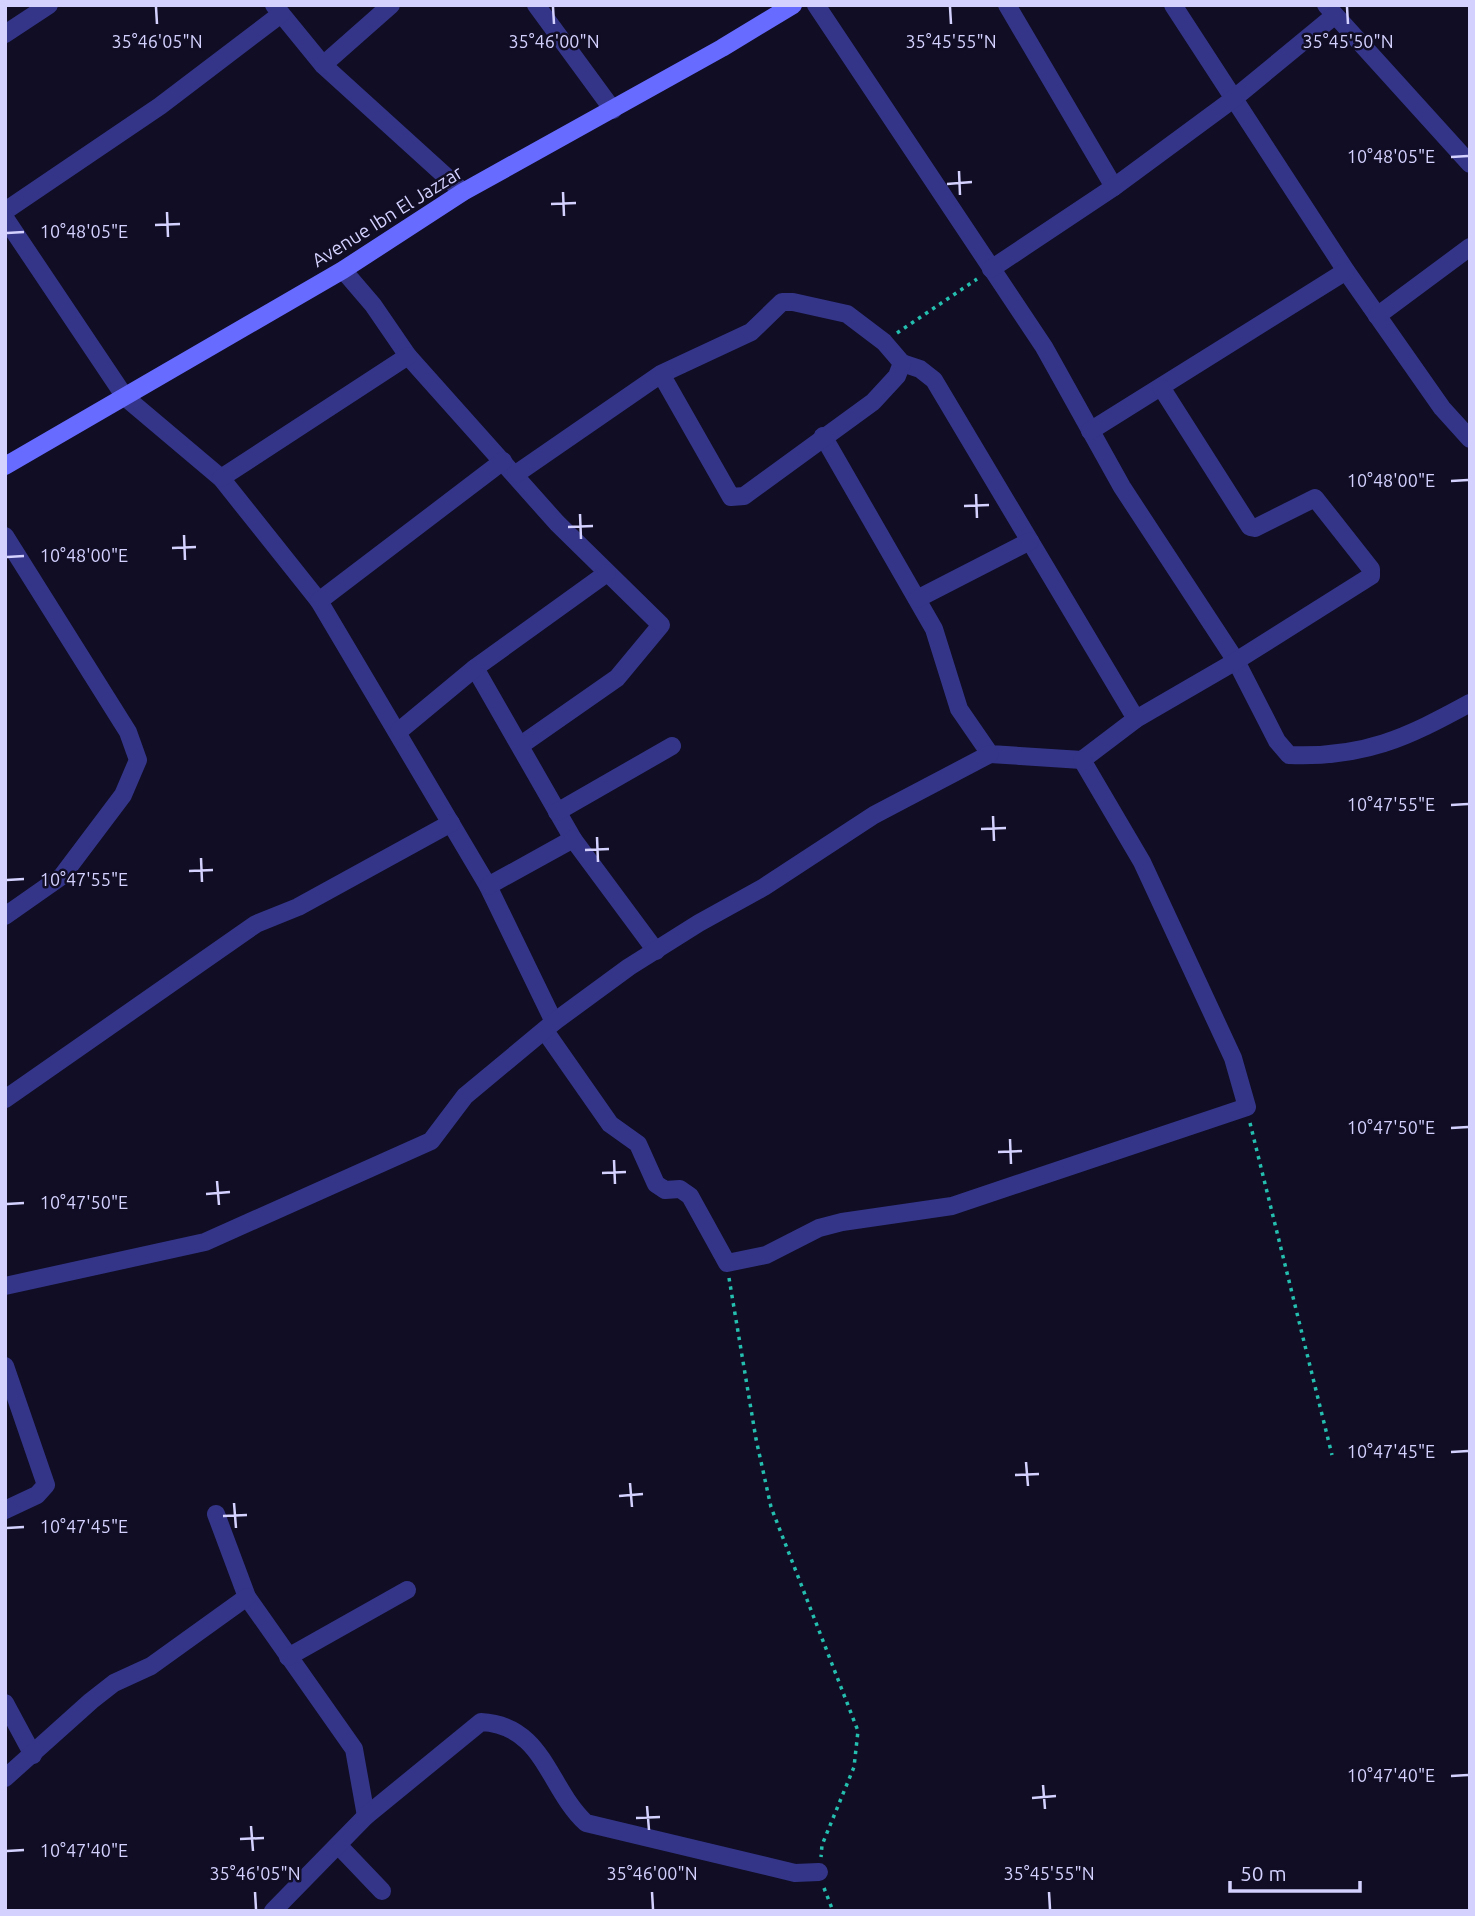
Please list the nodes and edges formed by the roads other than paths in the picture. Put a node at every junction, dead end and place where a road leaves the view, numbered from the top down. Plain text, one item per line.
1 (49, 5) edge
2 (391, 5) edge
3 (536, 5) edge
4 (793, 5) edge
5 (816, 5) edge
6 (1007, 5) edge
7 (1173, 5) edge
8 (278, 10) edge
9 (1330, 11) edge
10 (5, 34) edge
11 (323, 65) junction
12 (1232, 100) junction
13 (613, 110) junction
14 (1470, 164) edge
15 (1114, 187) junction
16 (463, 192) junction
17 (5, 211) edge
18 (5, 218) edge
19 (1470, 247) edge
20 (343, 270) junction
21 (991, 270) junction
22 (1346, 271) junction
23 (1377, 316) junction
24 (408, 356) junction
25 (902, 363) junction
26 (661, 374) junction
27 (1161, 387) junction
28 (125, 397) junction
29 (1090, 431) junction
30 (823, 436) junction
31 (1470, 439) edge
32 (503, 461) junction
33 (5, 466) edge
34 (516, 474) junction
35 (221, 478) junction
36 (5, 536) edge
37 (1030, 541) junction
38 (607, 573) junction
39 (916, 599) junction
40 (319, 601) junction
41 (1236, 662) junction
42 (475, 668) junction
43 (1470, 703) edge
44 (1136, 719) junction
45 (399, 731) junction
46 (521, 745) junction
47 (671, 746) dead end
48 (990, 754) junction
49 (1082, 760) junction
50 (557, 812) junction
51 (451, 823) junction
52 (573, 839) junction
53 (488, 886) junction
54 (5, 916) edge
55 (656, 951) junction
56 (550, 1027) junction
57 (5, 1098) edge
58 (5, 1286) edge
59 (5, 1366) edge
60 (6, 1510) edge
61 (216, 1514) dead end
62 (407, 1590) dead end
63 (247, 1597) junction
64 (288, 1657) junction
65 (5, 1703) edge
66 (33, 1755) junction
67 (5, 1779) edge
68 (366, 1816) junction
69 (339, 1846) junction
70 (819, 1872) road end
71 (382, 1891) dead end
72 (273, 1911) edge

1 - 10 street
2 - 11 street
3 - 13 street
4 - 13 main road, Avenue Ibn El Jazzar
5 - 21 street
6 - 15 street
7 - 12 street
8 - 11 street
8 - 17 street
9 - 12 street
9 - 14 street
11 - 16 street
12 - 15 street
12 - 22 street
13 - 16 main road, Avenue Ibn El Jazzar
15 - 21 street
16 - 20 main road, Avenue Ibn El Jazzar
18 - 28 street
19 - 23 street
20 - 24 street
20 - 28 main road, Avenue Ibn El Jazzar
21 - 29 street
22 - 23 street
22 - 27 street
23 - 31 street
24 - 32 street
24 - 35 street
25 - 26 street
25 - 30 street
25 - 37 street
26 - 30 street
26 - 34 street
27 - 29 street
27 - 41 street
28 - 33 main road, Avenue Ibn El Jazzar
28 - 35 street
29 - 41 street
30 - 39 street
32 - 34 street
32 - 40 street
34 - 38 street
35 - 40 street
36 - 54 street
37 - 39 street
37 - 44 street
38 - 42 street
38 - 46 street
39 - 48 street
40 - 45 street
41 - 43 street
41 - 44 street
42 - 45 street
42 - 46 street
44 - 49 street
45 - 51 street
46 - 50 street
47 - 50 street
48 - 49 street
48 - 55 street
49 - 56 street
50 - 52 street
51 - 53 street
51 - 57 street
52 - 53 street
52 - 55 street
53 - 56 street
55 - 56 street
56 - 58 street
59 - 60 street
61 - 63 street
62 - 64 street
63 - 64 street
63 - 66 street
64 - 68 street
65 - 66 street
66 - 67 street
68 - 69 street
68 - 70 street
69 - 71 street
69 - 72 street

